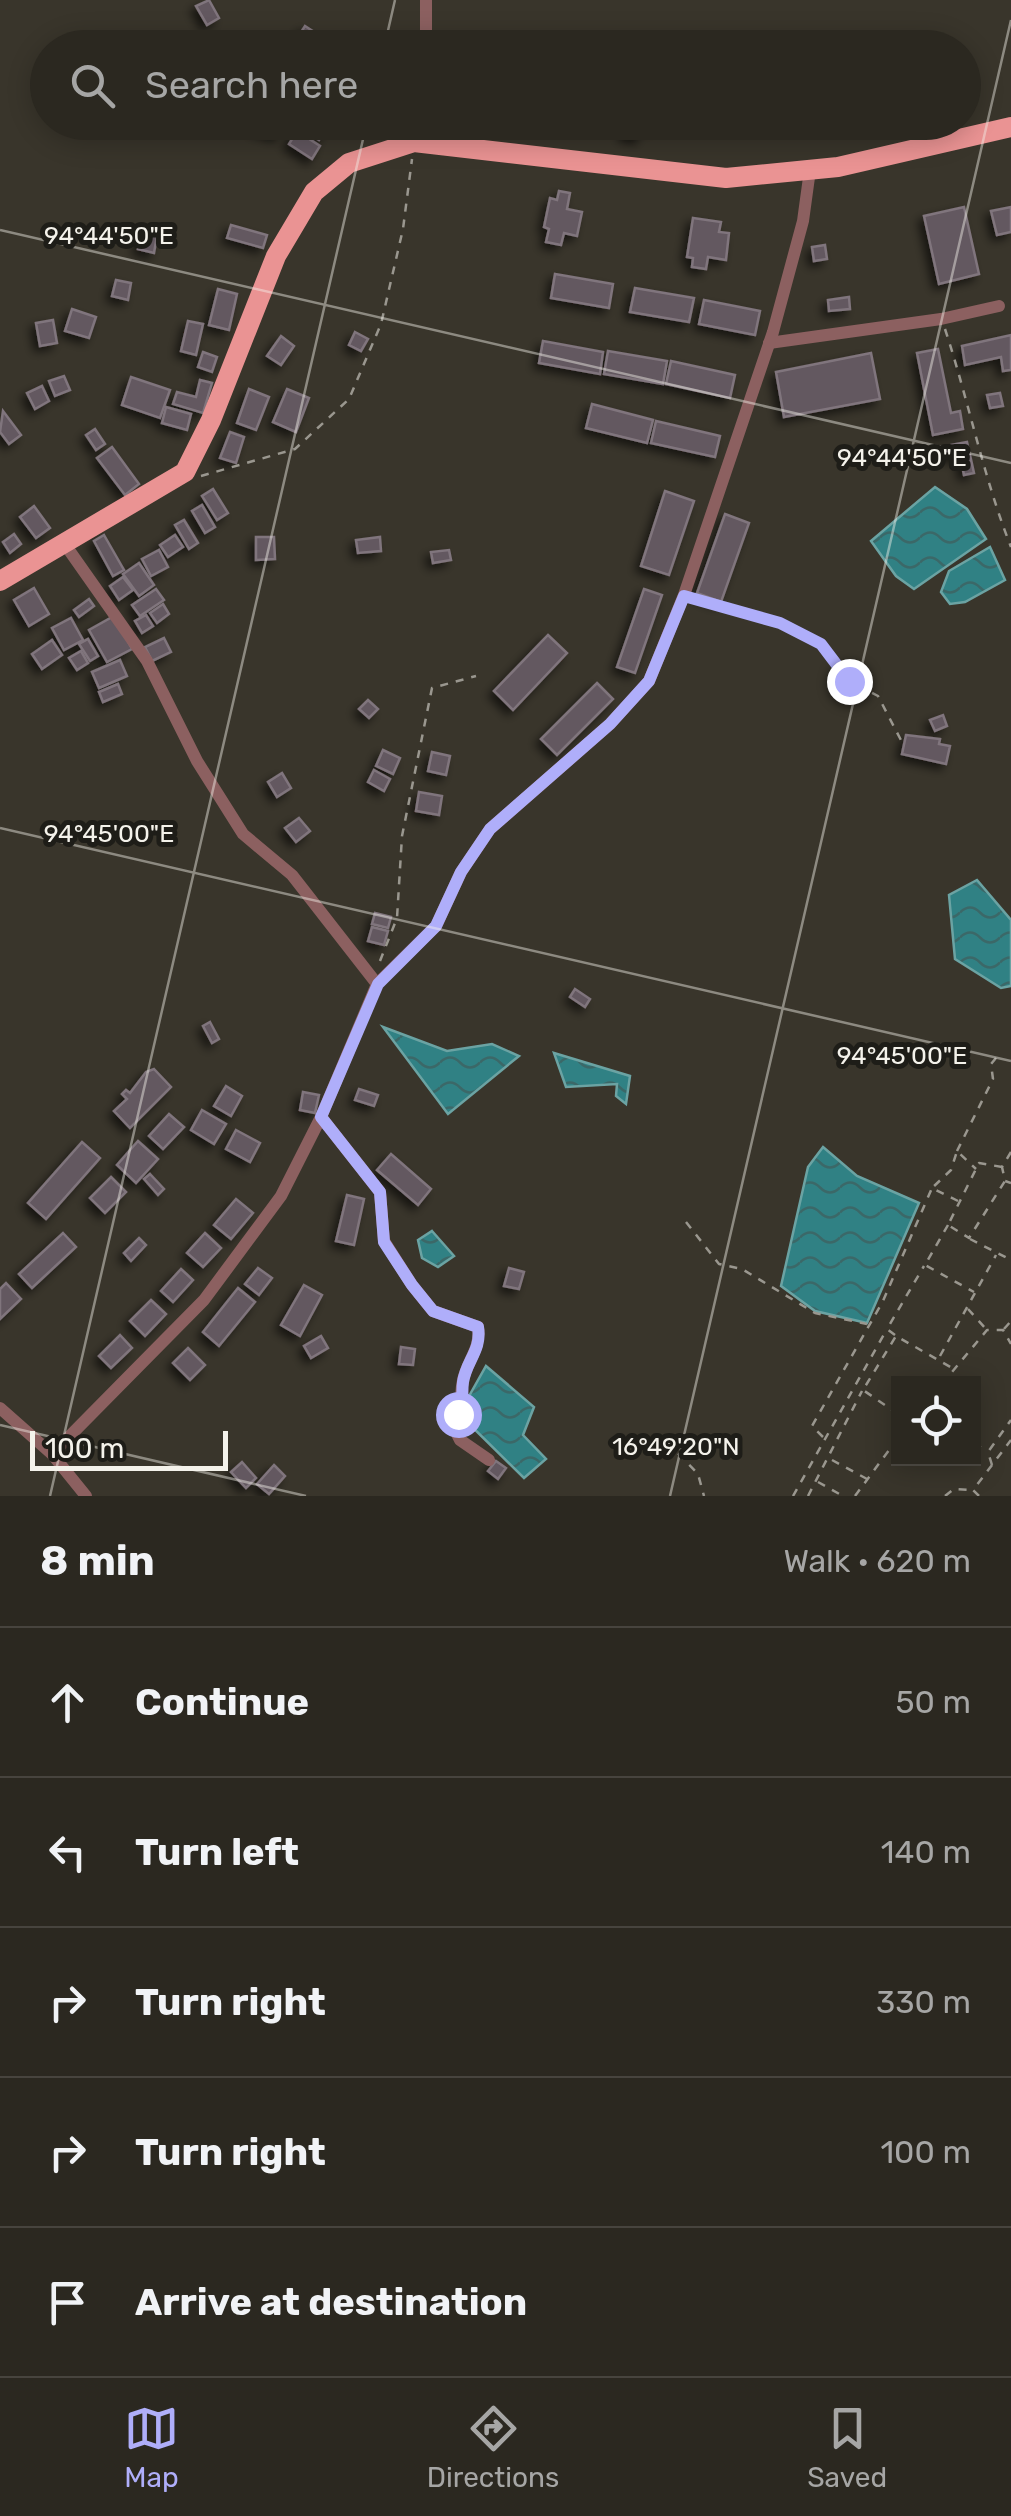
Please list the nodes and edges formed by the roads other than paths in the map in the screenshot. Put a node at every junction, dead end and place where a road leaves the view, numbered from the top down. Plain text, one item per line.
1 (426, 0) edge
2 (426, 30) edge
3 (1011, 128) edge
4 (981, 134) edge
5 (399, 140) edge
6 (470, 140) edge
7 (954, 140) edge
8 (810, 170) junction
9 (999, 306) dead end
10 (769, 343) junction
11 (64, 543) junction
12 (0, 581) edge
13 (376, 980) junction
14 (321, 1117) junction
15 (0, 1408) edge
16 (52, 1454) junction
17 (488, 1460) dead end
18 (86, 1496) edge

1 - 2 street
3 - 4 highway
5 - 11 highway
6 - 8 highway
7 - 8 highway
8 - 10 street
9 - 10 street
10 - 13 street
11 - 12 highway
11 - 13 street
13 - 14 street
14 - 16 street
14 - 17 street
15 - 16 street
16 - 18 street

